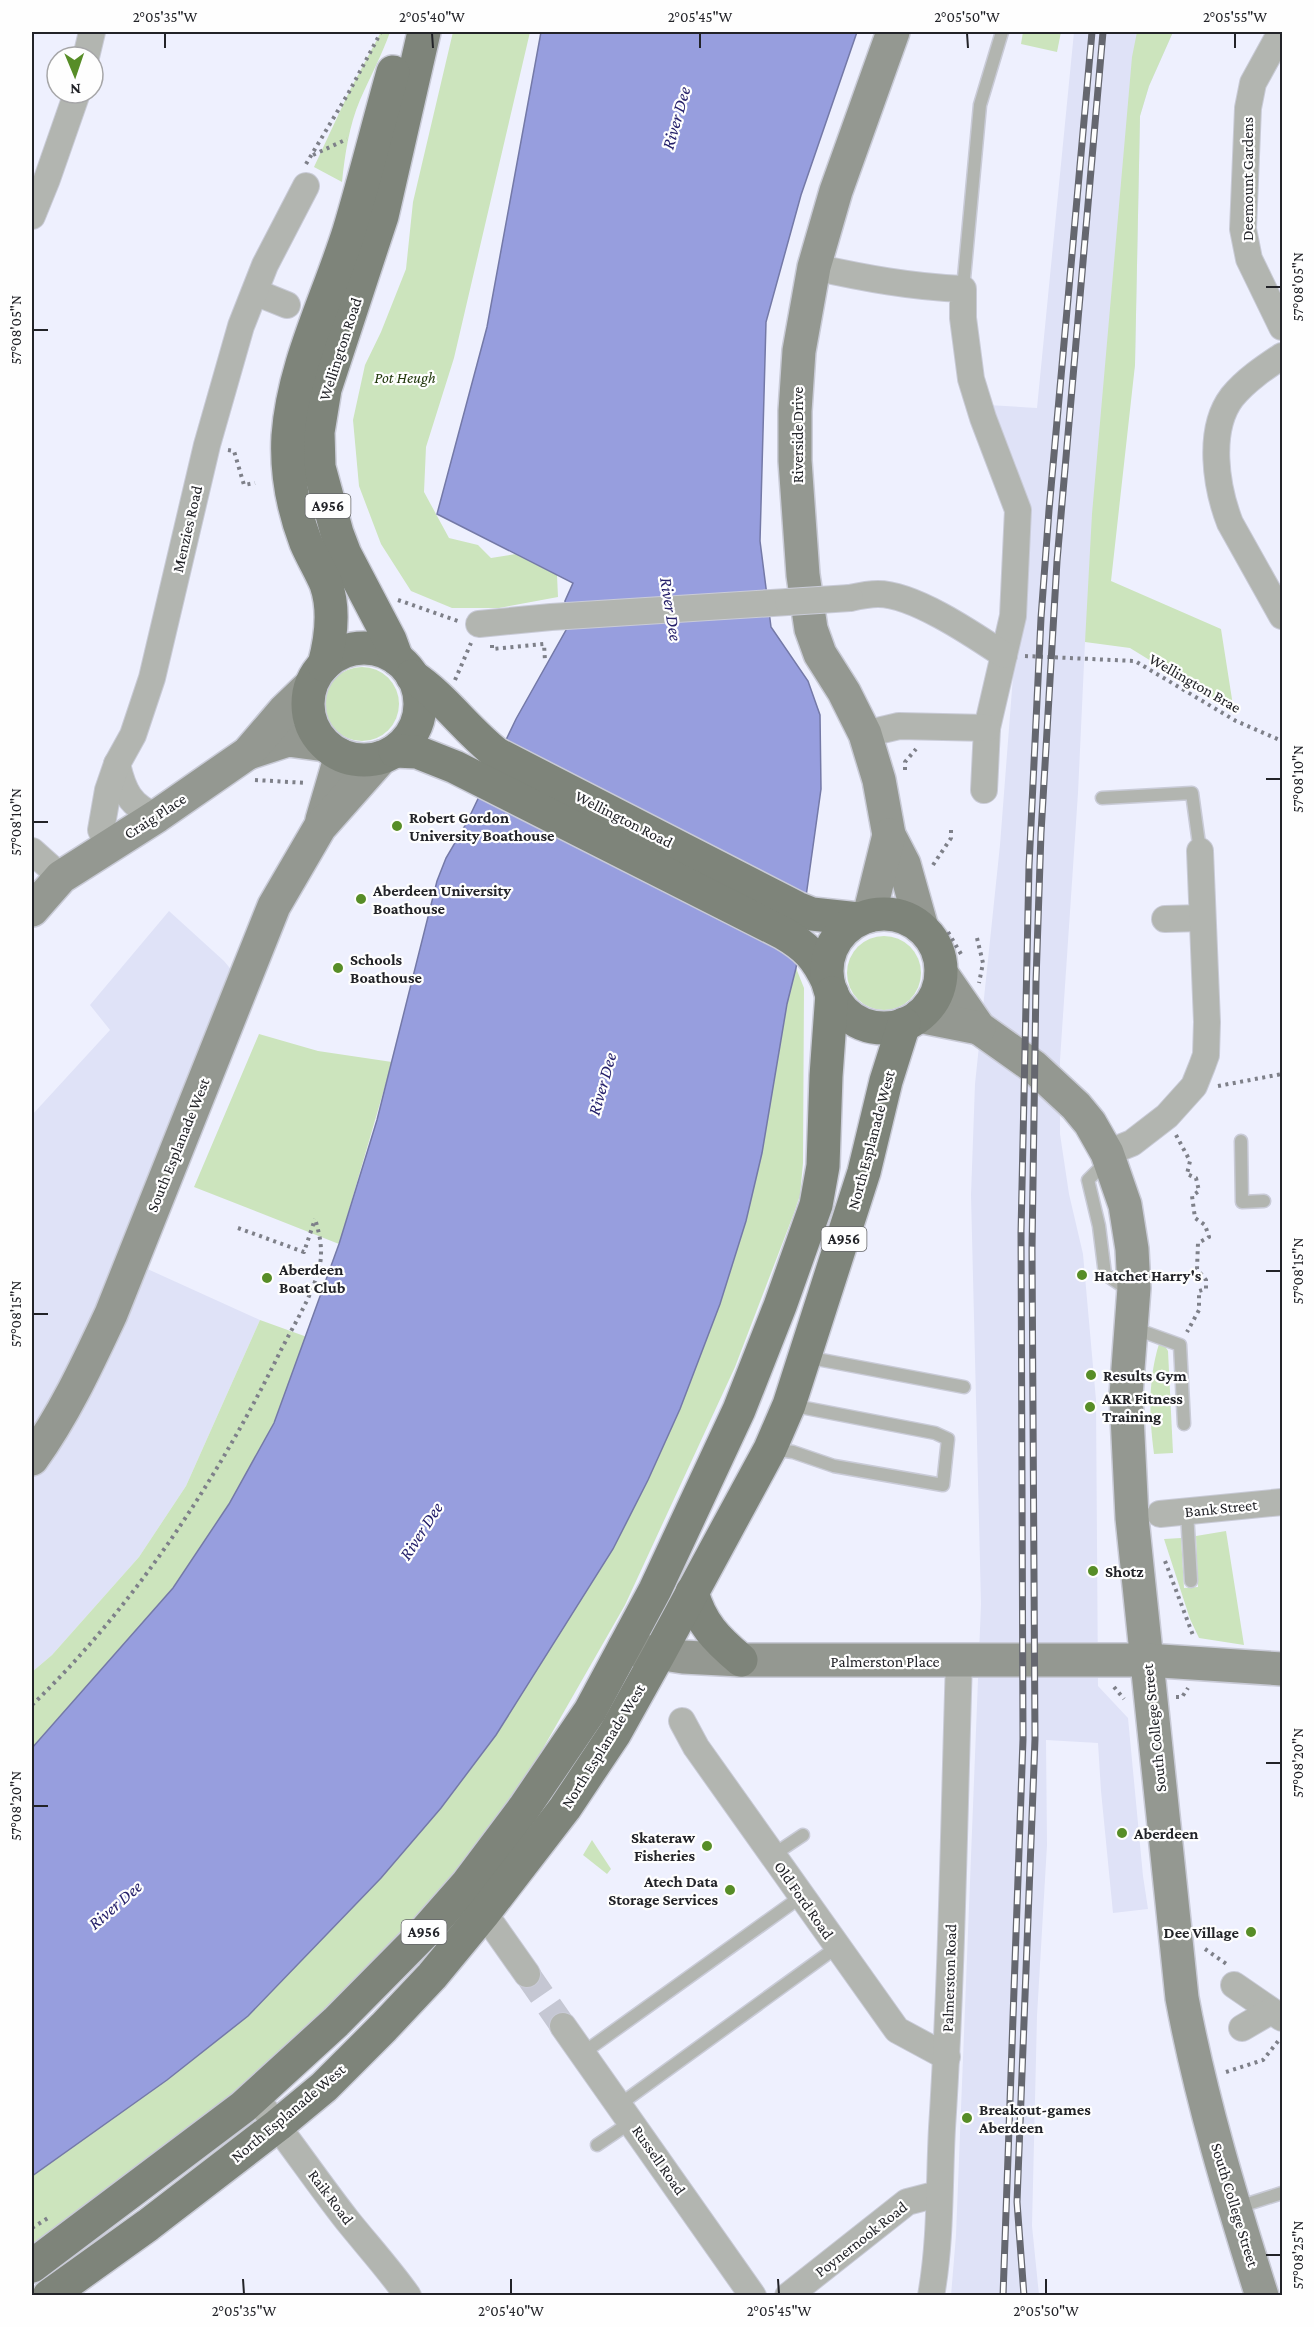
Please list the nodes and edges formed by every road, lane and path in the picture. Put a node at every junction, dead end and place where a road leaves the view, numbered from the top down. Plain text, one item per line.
1 (381, 32) edge
2 (405, 32) edge
3 (424, 32) edge
4 (893, 32) edge
5 (1002, 32) edge
6 (1281, 32) edge
7 (73, 105) edge
8 (350, 137) dead end
9 (308, 174) junction
10 (32, 216) edge
11 (814, 267) junction
12 (963, 289) junction
13 (255, 292) junction
14 (287, 305) dead end
15 (1282, 327) edge
16 (1282, 356) edge
17 (234, 451) dead end
18 (255, 483) dead end
19 (370, 601) junction
20 (1279, 602) edge
21 (487, 624) junction
22 (492, 649) dead end
23 (1012, 655) junction
24 (545, 661) dead end
25 (404, 668) junction
26 (318, 675) junction
27 (453, 686) dead end
28 (987, 728) junction
29 (865, 734) junction
30 (1282, 741) edge
31 (924, 745) dead end
32 (389, 754) junction
33 (236, 762) junction
34 (333, 762) junction
35 (117, 764) junction
36 (490, 767) junction
37 (906, 773) dead end
38 (984, 790) dead end
39 (1102, 798) dead end
40 (157, 816) junction
41 (320, 827) junction
42 (951, 828) dead end
43 (889, 835) junction
44 (108, 846) junction
45 (32, 851) edge
46 (1200, 851) joint
47 (930, 869) dead end
48 (61, 877) junction
49 (32, 910) edge
50 (864, 918) junction
51 (1202, 918) junction
52 (1165, 919) dead end
53 (933, 927) junction
54 (977, 938) dead end
55 (952, 966) junction
56 (973, 980) dead end
57 (830, 988) junction
58 (911, 1020) junction
59 (979, 1028) junction
60 (1282, 1074) edge
61 (1194, 1086) junction
62 (1167, 1116) junction
63 (1241, 1141) dead end
64 (1108, 1155) junction
65 (1264, 1201) dead end
66 (238, 1228) dead end
67 (1132, 1328) junction
68 (1180, 1345) junction
69 (806, 1357) junction
70 (964, 1387) dead end
71 (789, 1405) junction
72 (1184, 1424) dead end
73 (35, 1446) edge
74 (770, 1449) junction
75 (1282, 1502) edge
76 (1187, 1512) junction
77 (1160, 1514) dead end
78 (1191, 1581) dead end
79 (692, 1592) junction
80 (624, 1648) junction
81 (659, 1654) junction
82 (741, 1660) junction
83 (1146, 1660) junction
84 (959, 1661) junction
85 (1282, 1669) edge
86 (32, 1705) edge
87 (682, 1721) dead end
88 (803, 1835) dead end
89 (773, 1855) junction
90 (802, 1896) junction
91 (484, 1913) junction
92 (837, 1947) junction
93 (527, 1974) tunnel mouth
94 (1234, 1985) dead end
95 (1277, 2014) edge
96 (564, 2026) tunnel mouth
97 (1242, 2028) dead end
98 (1282, 2035) edge
99 (583, 2053) junction
100 (946, 2057) junction
101 (1216, 2075) dead end
102 (255, 2097) junction
103 (625, 2113) junction
104 (278, 2125) junction
105 (597, 2145) dead end
106 (1282, 2193) edge
107 (938, 2194) junction
108 (1234, 2209) junction
109 (49, 2217) dead end
110 (32, 2228) edge
111 (32, 2266) edge
112 (50, 2295) edge
113 (408, 2295) edge
114 (753, 2295) edge
115 (788, 2295) edge
116 (931, 2295) edge
117 (1262, 2295) edge

1 - 9 path
2 - 26 main road, Wellington Road / A956
3 - 19 main road, Wellington Road / A956
4 - 11 street, Riverside Drive
5 - 12 lane
6 - 15 street, Deemount Gardens
7 - 10 street
8 - 9 path
9 - 13 street, Menzies Road
11 - 12 street
11 - 29 street, Riverside Drive
12 - 23 street
13 - 14 street
13 - 35 street, Menzies Road
16 - 20 street
17 - 18 path
19 - 21 path
19 - 25 main road, Wellington Road / A956
21 - 23 street, bridge
21 - 27 path
22 - 24 path
23 - 28 street
23 - 30 path, Wellington Brae
25 - 26 main road, A956
25 - 32 main road, A956
25 - 36 main road, Wellington Road / A956
26 - 33 street, Craig Place
26 - 34 main road, A956
28 - 29 street
28 - 38 street
29 - 43 street, Riverside Drive
31 - 37 path
32 - 34 main road, A956
32 - 36 main road, Wellington Road / A956
32 - 41 street, South Esplanade West
33 - 34 street, Craig Place
33 - 34 path
33 - 40 street, Craig Place
34 - 41 street, South Esplanade West
35 - 40 street
35 - 44 street, Menzies Road
36 - 50 main road, Wellington Road / A956
36 - 57 main road, Wellington Road / A956
39 - 46 lane
40 - 44 street, Craig Place
41 - 73 street, South Esplanade West
42 - 47 path
43 - 50 street
43 - 53 street
44 - 48 street, Craig Place
45 - 48 street
46 - 51 street
48 - 49 street
50 - 53 main road, A956
50 - 57 main road, A956
51 - 52 street
51 - 61 street
53 - 55 path
53 - 55 main road
54 - 56 path
55 - 58 main road, A956
55 - 59 street, South College Street
57 - 58 main road, A956
57 - 80 main road, North Esplanade West / A956
58 - 59 street, South College Street
58 - 69 main road, North Esplanade West / A956
59 - 64 street, South College Street
60 - 61 path
61 - 62 street
62 - 64 street
62 - 68 path
63 - 65 lane
64 - 67 street, South College Street
66 - 86 path
67 - 68 lane
67 - 83 street, South College Street
68 - 72 lane
69 - 70 lane
69 - 71 main road, North Esplanade West / A956
71 - 74 main road, North Esplanade West / A956
71 - 74 lane
74 - 79 main road, North Esplanade West / A956
75 - 76 street, Bank Street
76 - 77 street, Bank Street
76 - 78 lane
79 - 81 main road, North Esplanade West / A956
79 - 82 main road
80 - 81 street, Palmerston Place
80 - 102 main road, North Esplanade West / A956
81 - 82 street, Palmerston Place
81 - 91 main road, North Esplanade West / A956
82 - 84 street, Palmerston Place
83 - 84 street, Palmerston Place
83 - 85 street, Palmerston Place
83 - 108 street, South College Street
84 - 100 street, Palmerston Road
87 - 89 street, Old Ford Road
88 - 89 lane
89 - 90 street, Old Ford Road
90 - 92 street, Old Ford Road
90 - 99 lane
91 - 93 street
91 - 104 main road, North Esplanade West / A956
92 - 100 street, Old Ford Road
92 - 103 lane
94 - 95 street
95 - 97 street
96 - 99 street, Russell Road
98 - 101 path
99 - 103 street, Russell Road
100 - 107 street, Palmerston Road
102 - 104 street, Raik Road
102 - 111 main road, North Esplanade West / A956
103 - 105 lane
103 - 114 street, Russell Road
104 - 112 main road, North Esplanade West / A956
104 - 113 street, Raik Road
106 - 108 lane
107 - 115 street, Poynernook Road
107 - 116 street, Palmerston Road
108 - 117 street, South College Street
109 - 110 path

